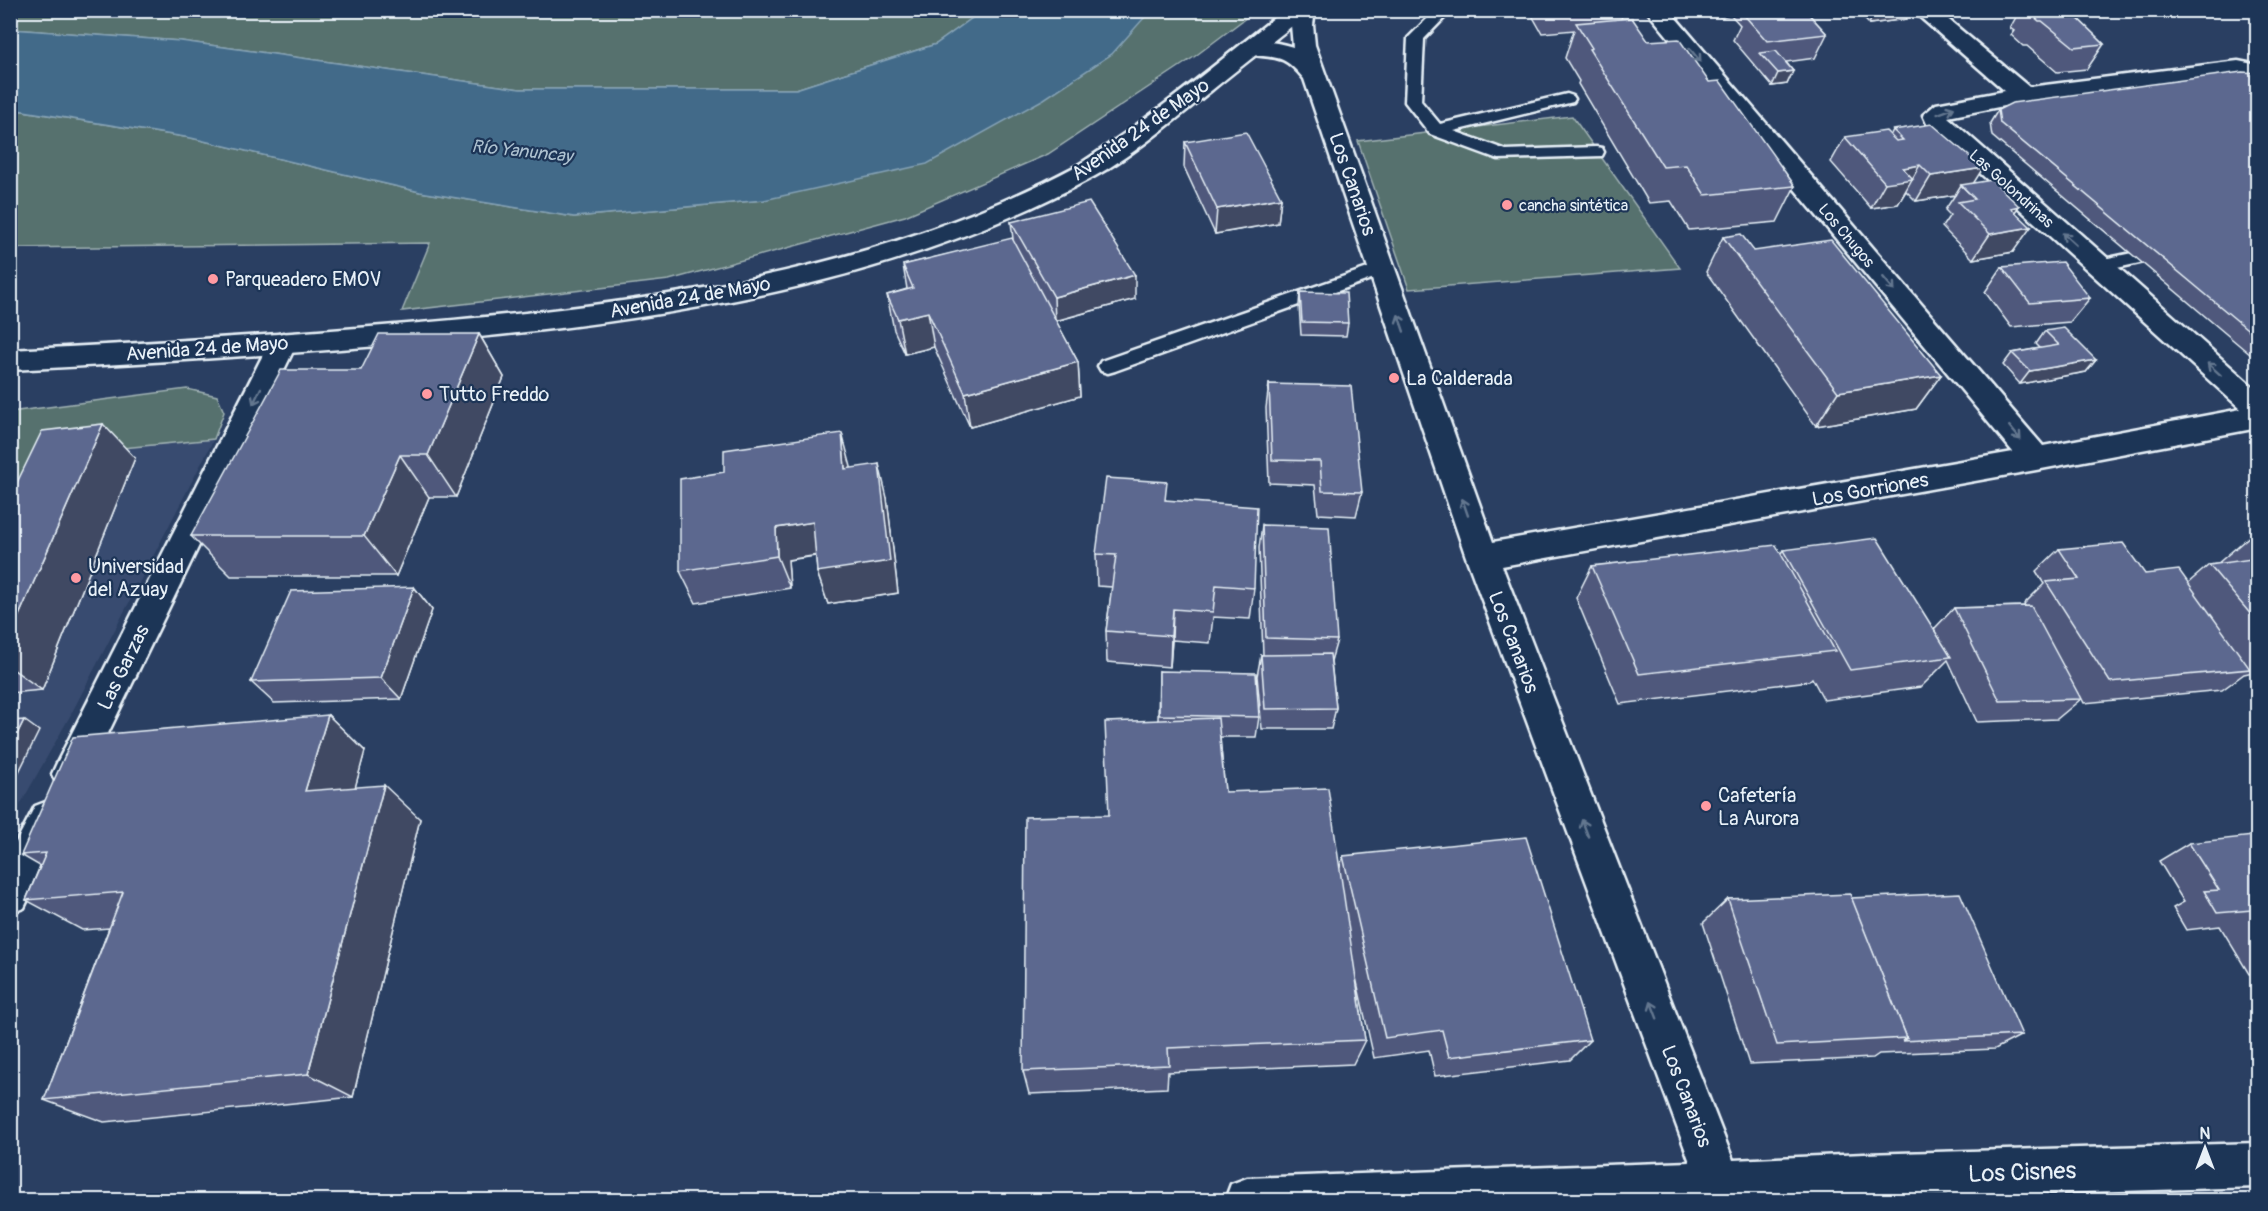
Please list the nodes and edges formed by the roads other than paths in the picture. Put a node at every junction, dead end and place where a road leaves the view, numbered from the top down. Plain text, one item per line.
1 (1298, 10) edge
2 (1304, 10) edge
3 (1445, 10) edge
4 (1658, 10) edge
5 (1923, 10) edge
6 (1250, 48) junction
7 (2258, 72) edge
8 (1316, 79) junction
9 (2024, 95) junction
10 (1567, 99) dead end
11 (1436, 130) junction
12 (1596, 152) dead end
13 (2188, 248) edge
14 (2099, 266) junction
15 (1382, 269) junction
16 (283, 343) junction
17 (10, 360) edge
18 (1108, 366) dead end
19 (2258, 408) edge
20 (2258, 417) edge
21 (2037, 459) junction
22 (1482, 557) junction
23 (10, 895) edge
24 (2258, 1165) edge
25 (1723, 1191) edge
26 (1247, 1200) edge

1 - 6 street, Avenida 24 de Mayo
2 - 8 street, Los Canarios
3 - 11 lane
4 -> 21 street, Los Chugos
5 - 9 street
6 - 8 street, Los Canarios
6 - 16 street, Avenida 24 de Mayo
7 - 9 street
8 - 15 street, Los Canarios
14 -> 9 street, Las Golondrinas
10 - 11 lane
11 - 12 lane
13 - 14 lane
19 -> 14 street, Las Golondrinas
15 - 18 lane
22 -> 15 street, Los Canarios
16 - 17 street, Avenida 24 de Mayo
16 -> 23 street, Las Garzas
20 - 21 street, Los Gorriones
21 - 22 street, Los Gorriones
25 -> 22 street, Los Canarios
24 - 25 street, Los Cisnes
25 - 26 street, Los Cisnes

